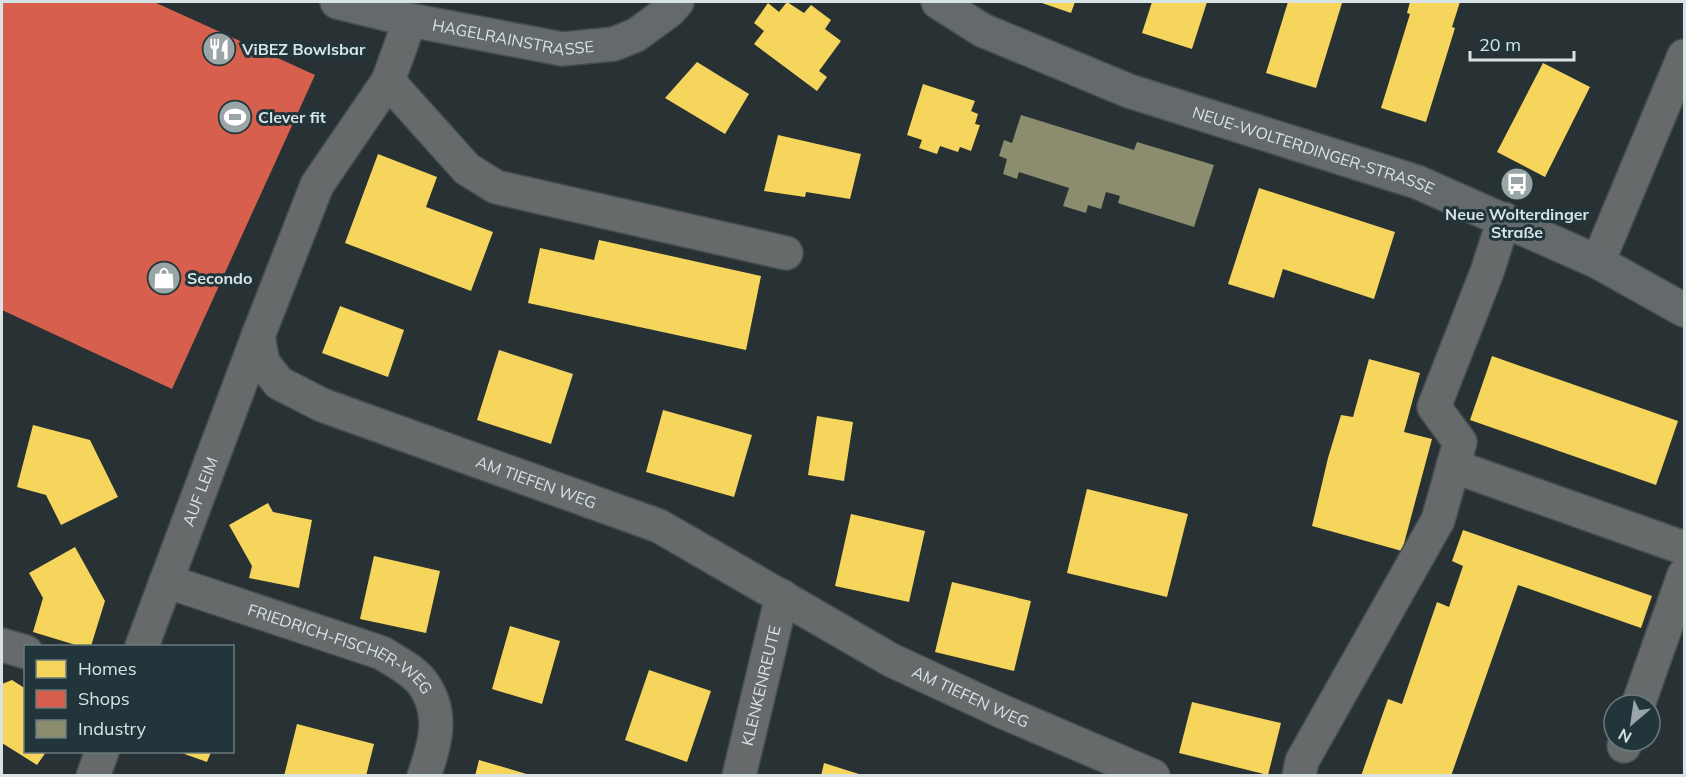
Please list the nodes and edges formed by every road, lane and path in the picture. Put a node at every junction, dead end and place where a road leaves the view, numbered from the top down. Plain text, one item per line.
1 (337, 2) edge
2 (677, 2) edge
3 (938, 2) edge
4 (410, 20) junction
5 (1684, 56) edge
6 (388, 81) junction
7 (1504, 219) junction
8 (786, 253) dead end
9 (1598, 262) junction
10 (1684, 310) edge
11 (258, 336) junction
12 (1453, 466) junction
13 (1684, 548) edge
14 (1684, 575) edge
15 (166, 581) junction
16 (782, 596) junction
17 (2, 645) edge
18 (142, 645) edge
19 (24, 651) edge
20 (1642, 693) edge
21 (102, 753) edge
22 (93, 776) edge
23 (424, 776) edge
24 (739, 776) edge
25 (1153, 776) edge
26 (1299, 776) edge

1 - 4 main road, HAGELRAINSTRASSE
2 - 4 main road, HAGELRAINSTRASSE
3 - 7 main road, NEUE-WOLTERDINGER-STRASSE
4 - 6 street
5 - 9 street
6 - 8 street
6 - 11 street
7 - 9 main road, NEUE-WOLTERDINGER-STRASSE
7 - 12 street
9 - 10 main road, NEUE-WOLTERDINGER-STRASSE
11 - 15 street, AUF LEIM
11 - 16 street, AM TIEFEN WEG
12 - 13 street
12 - 26 street
14 - 20 street
15 - 18 street, AUF LEIM
15 - 23 street, FRIEDRICH-FISCHER-WEG
16 - 24 street, KLENKENREUTE
16 - 25 street, AM TIEFEN WEG
17 - 19 street
21 - 22 street

